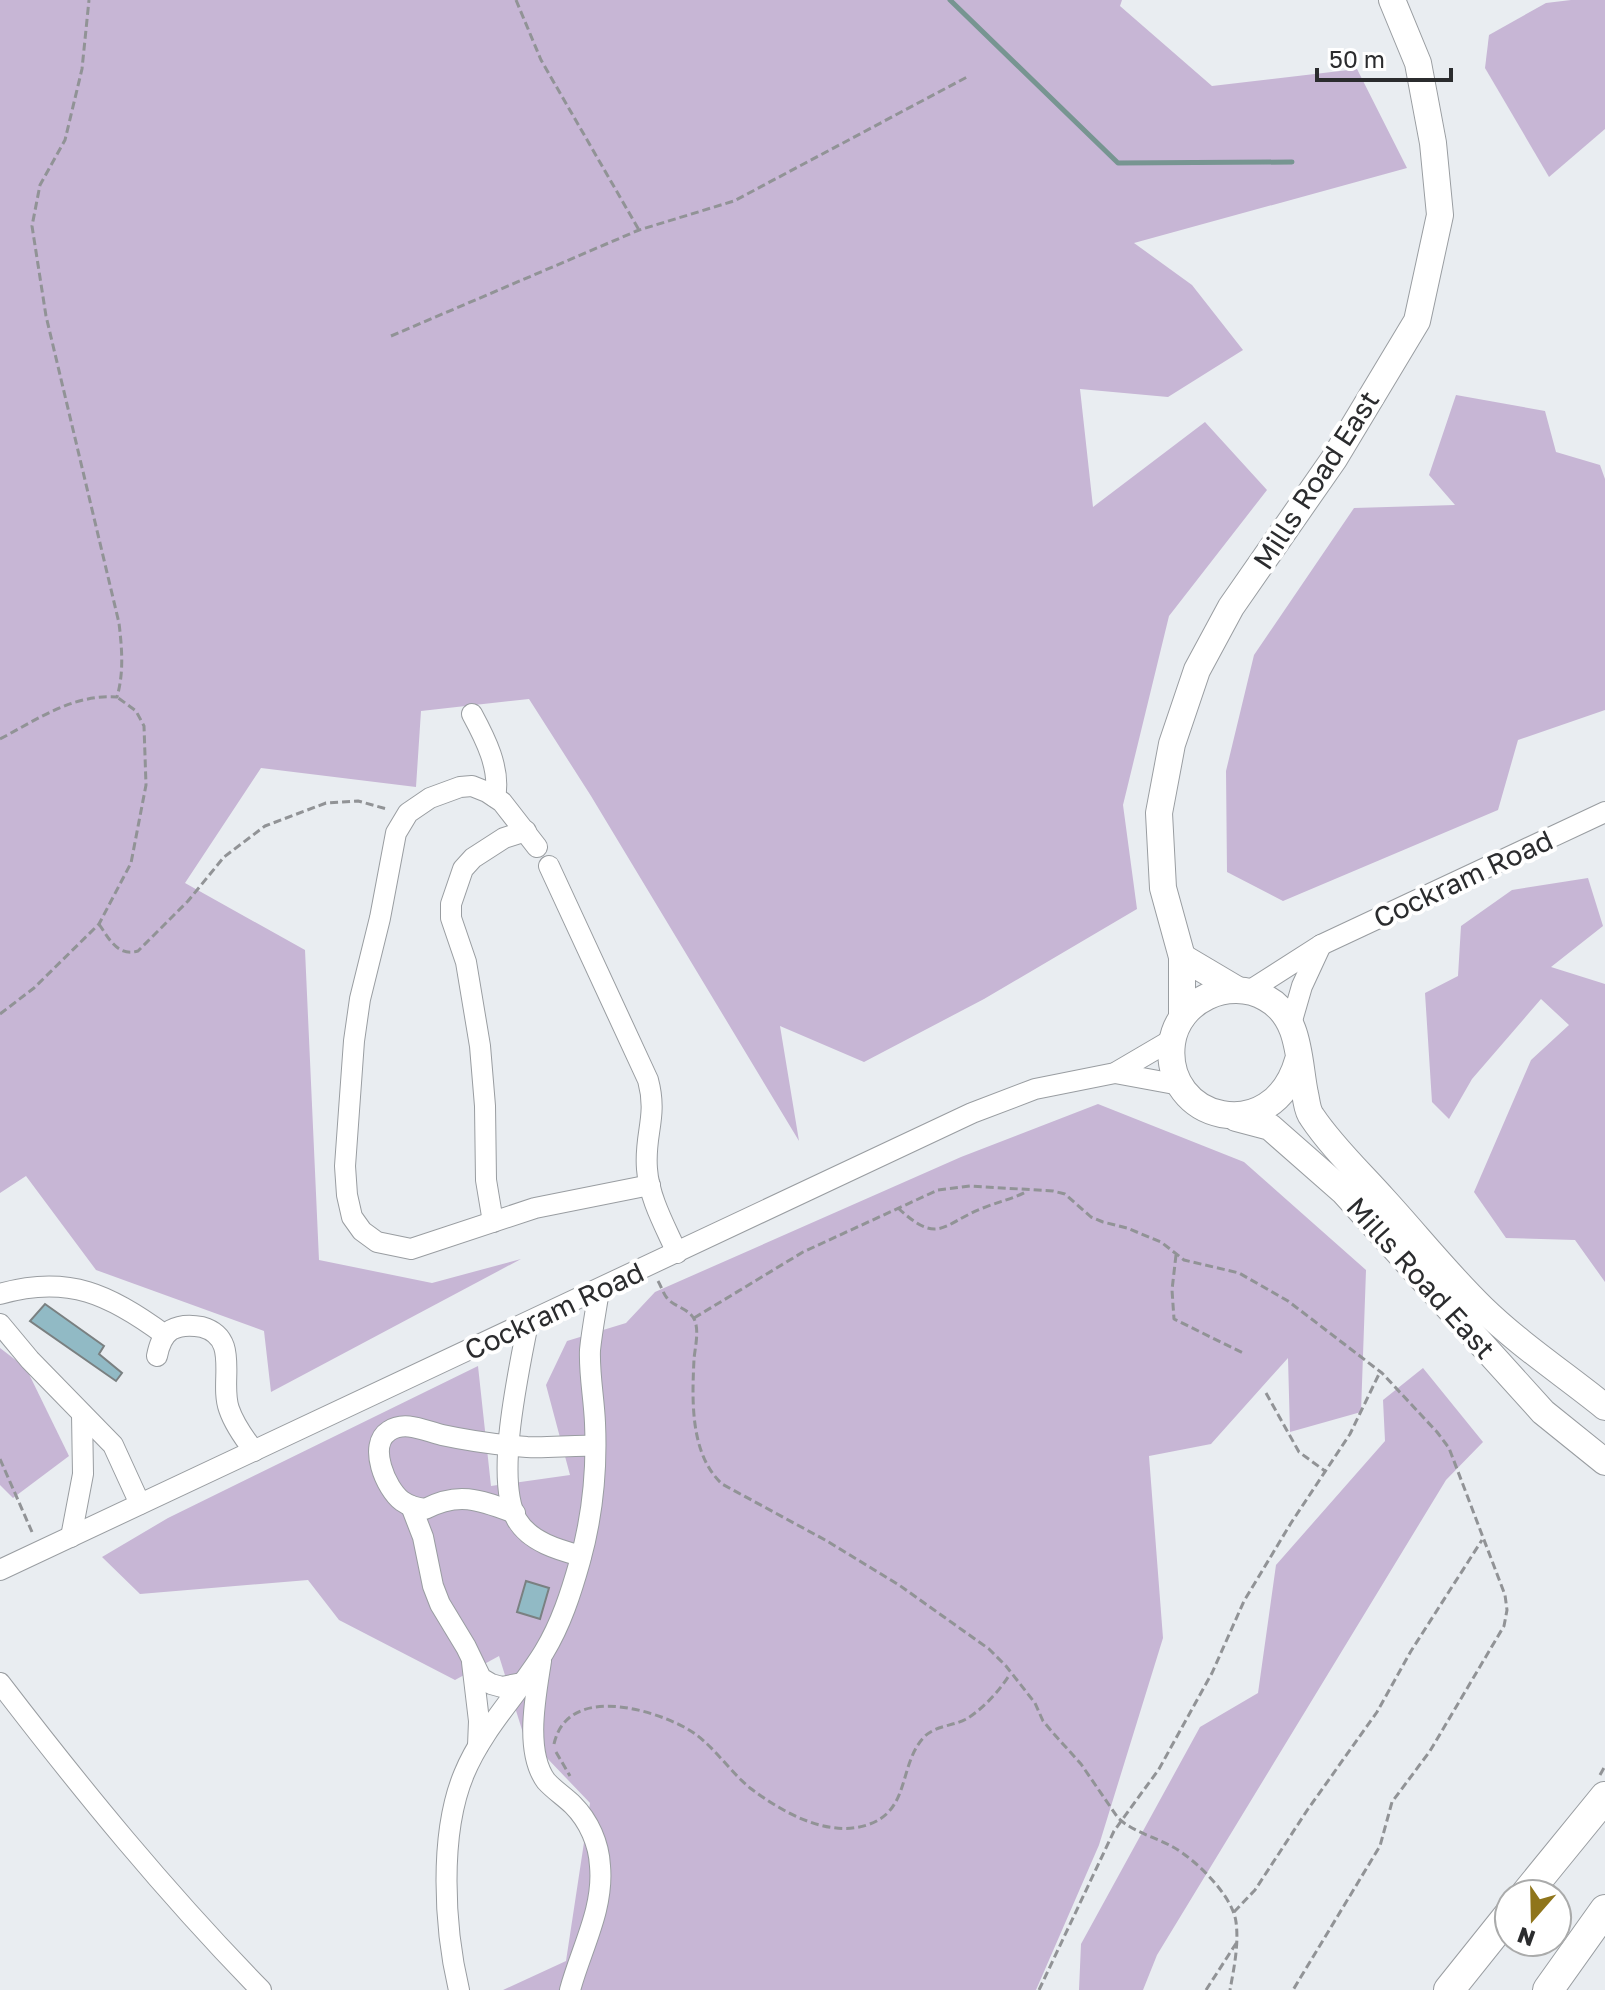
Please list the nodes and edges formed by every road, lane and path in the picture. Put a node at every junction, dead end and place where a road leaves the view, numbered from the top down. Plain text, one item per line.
1 (89, 0) edge
2 (516, 0) edge
3 (1392, 0) edge
4 (967, 77) dead end
5 (639, 230) junction
6 (391, 336) dead end
7 (117, 697) junction
8 (472, 714) dead end
9 (0, 739) edge
10 (495, 797) junction
11 (1605, 812) edge
12 (405, 817) junction
13 (549, 866) dead end
14 (99, 924) junction
15 (1321, 945) junction
16 (1182, 957) junction
17 (1242, 990) junction
18 (0, 1014) edge
19 (1291, 1024) junction
20 (1177, 1028) junction
21 (1298, 1060) junction
22 (1115, 1073) junction
23 (1180, 1085) junction
24 (1225, 1115) junction
25 (650, 1185) junction
26 (1029, 1190) junction
27 (898, 1208) junction
28 (493, 1222) junction
29 (677, 1253) junction
30 (1176, 1255) junction
31 (652, 1265) junction
32 (599, 1290) junction
33 (0, 1294) edge
34 (694, 1318) junction
35 (528, 1323) junction
36 (0, 1324) edge
37 (165, 1335) junction
38 (1243, 1353) dead end
39 (157, 1356) dead end
40 (1380, 1372) junction
41 (1266, 1393) dead end
42 (1605, 1407) edge
43 (82, 1414) junction
44 (509, 1444) junction
45 (595, 1446) junction
46 (254, 1451) junction
47 (0, 1459) edge
48 (1605, 1462) edge
49 (1325, 1472) junction
50 (140, 1504) junction
51 (411, 1506) junction
52 (515, 1513) junction
53 (71, 1537) junction
54 (1483, 1538) junction
55 (40, 1551) junction
56 (581, 1556) junction
57 (0, 1570) edge
58 (542, 1656) junction
59 (472, 1662) junction
60 (1011, 1673) junction
61 (522, 1683) junction
62 (3, 1692) edge
63 (477, 1750) junction
64 (1605, 1797) edge
65 (571, 1803) junction
66 (1120, 1821) junction
67 (1539, 1878) edge
68 (1605, 1910) edge
69 (1234, 1912) junction
70 (1493, 1935) edge
71 (1237, 1942) junction
72 (261, 1990) edge
73 (459, 1990) edge
74 (570, 1990) edge
75 (1039, 1990) edge
76 (1206, 1990) edge
77 (1230, 1990) edge
78 (1293, 1990) edge
79 (1449, 1990) edge
80 (1548, 1990) edge

1 - 7 path
2 - 5 path
3 - 16 main road, Mills Road East
4 - 5 path
5 - 6 path
7 - 9 path
7 - 14 path
8 - 10 street
10 - 12 street
10 - 28 street
11 - 15 street, Cockram Road
12 - 14 path
12 - 28 street
13 - 25 street
14 - 18 path
15 - 17 street, Cockram Road
15 - 19 street
16 - 17 main road
16 - 20 main road, Mills Road East
17 - 19 main road
17 - 20 main road
19 - 21 main road
20 - 22 street, Cockram Road
20 - 23 main road
21 - 24 main road
21 - 42 main road, Mills Road East
22 - 23 street, Cockram Road
22 - 29 street, Cockram Road
23 - 24 main road
24 - 48 main road, Mills Road East
25 - 28 street
25 - 29 street
26 - 27 path
26 - 27 path
26 - 30 path
27 - 34 path
29 - 31 street, Cockram Road
30 - 38 path
30 - 40 path
31 - 32 street, Cockram Road
31 - 34 path
32 - 35 street, Cockram Road
32 - 45 street
33 - 37 street
34 - 60 path
35 - 44 street
35 - 46 street, Cockram Road
36 - 43 street
37 - 39 street
37 - 46 street
40 - 49 path
40 - 54 path
41 - 49 path
43 - 50 street
43 - 53 street
44 - 45 street
44 - 51 street
44 - 52 street
45 - 56 street
46 - 50 street, Cockram Road
47 - 55 path
49 - 66 path
50 - 53 street, Cockram Road
51 - 52 street
51 - 59 street
52 - 56 street
53 - 55 street, Cockram Road
54 - 69 path
54 - 78 path
55 - 57 street, Cockram Road
56 - 58 street
58 - 61 street
58 - 65 street
59 - 61 street
59 - 63 street
60 - 65 path
60 - 66 path
61 - 63 street
62 - 72 street
63 - 73 street
64 - 67 highway
65 - 74 street
66 - 69 path
66 - 75 path
68 - 80 highway
69 - 71 path
70 - 79 highway
71 - 76 path
71 - 77 path

